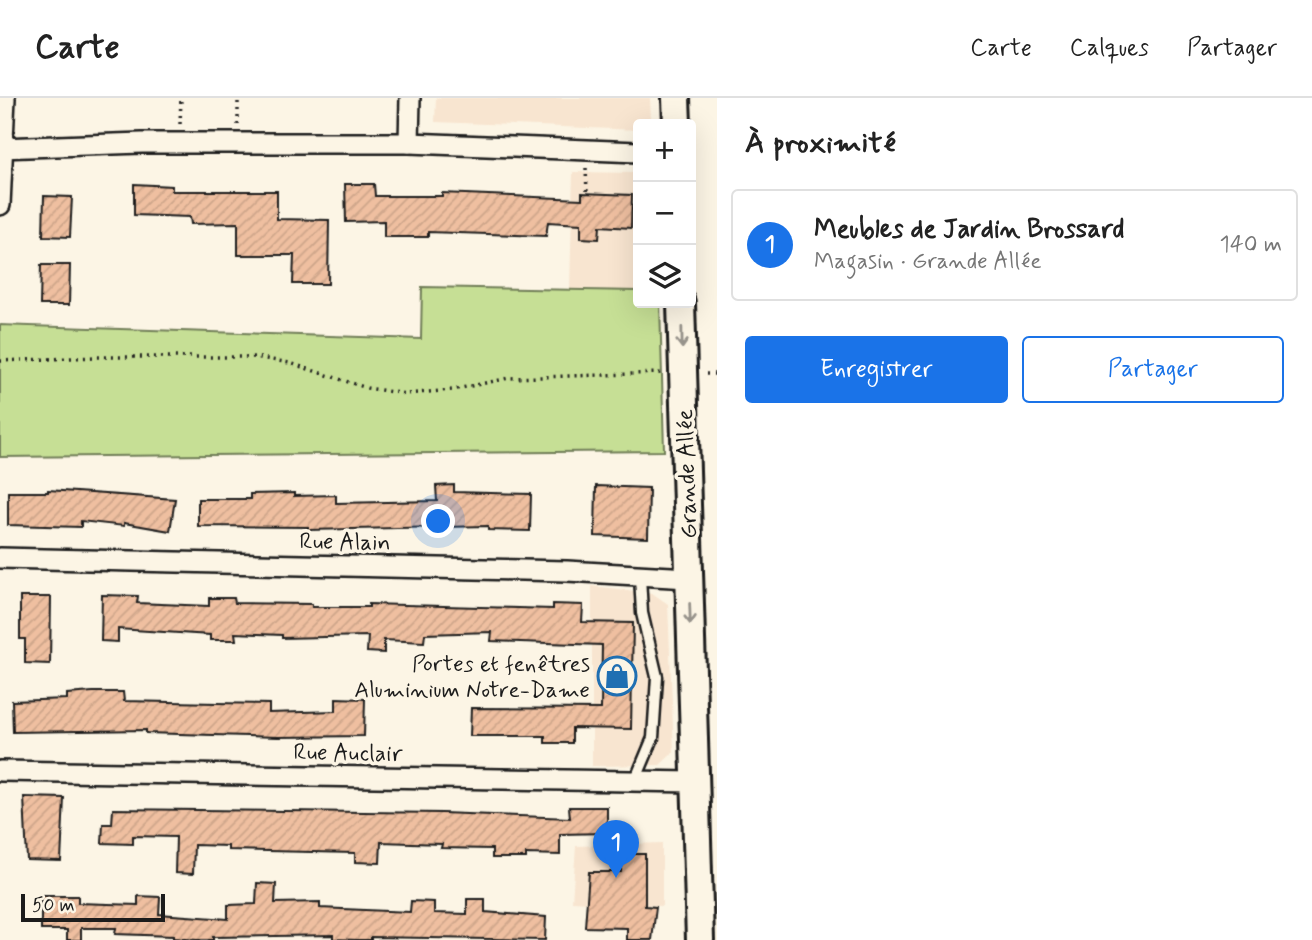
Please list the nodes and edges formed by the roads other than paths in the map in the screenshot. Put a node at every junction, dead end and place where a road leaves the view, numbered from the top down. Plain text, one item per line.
1 (5, 98) edge
2 (410, 98) edge
3 (676, 98) edge
4 (677, 119) edge
5 (409, 143) junction
6 (2, 147) edge
7 (633, 152) edge
8 (0, 205) edge
9 (681, 308) edge
10 (0, 558) edge
11 (640, 576) junction
12 (689, 578) junction
13 (0, 771) edge
14 (635, 782) junction
15 (695, 782) junction
16 (700, 940) edge

1 - 6 street
2 - 5 street
3 - 4 main road
5 - 6 street
5 - 7 street
6 - 8 street
9 -> 12 main road, Grande Allée
10 - 11 street, Rue Alain
11 - 12 street, Rue Alain
11 - 14 lane
12 -> 15 main road, Grande Allée
13 - 14 street, Rue Auclair
14 - 15 street, Rue Auclair
15 - 16 main road, Grande Allée

